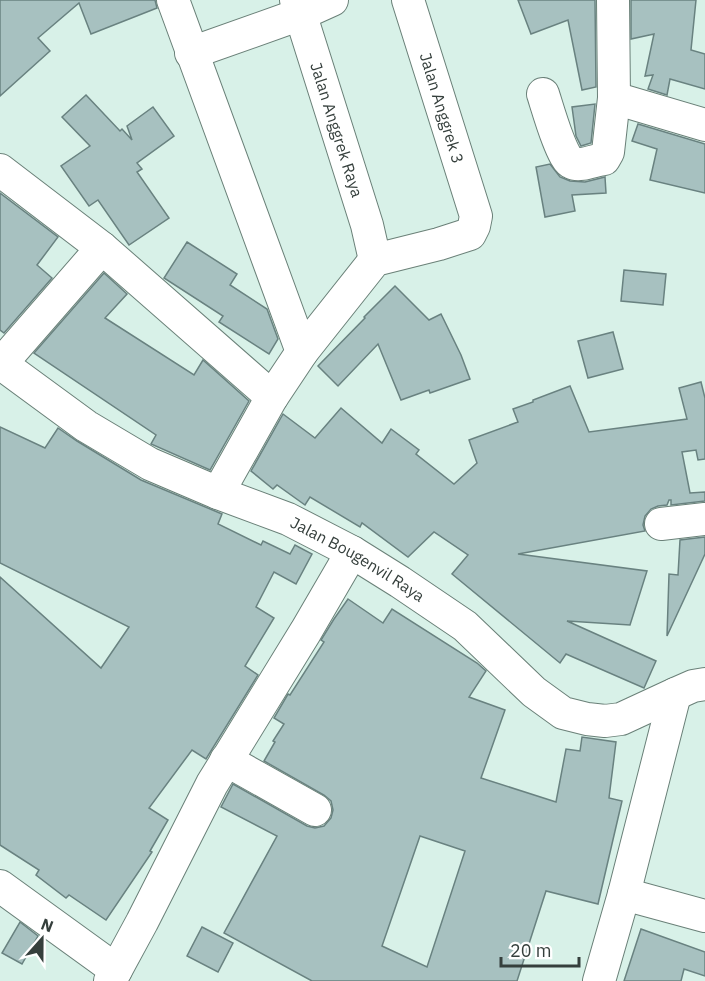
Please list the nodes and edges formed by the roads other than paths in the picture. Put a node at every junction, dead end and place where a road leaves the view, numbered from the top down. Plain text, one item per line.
1 (173, 0) edge
2 (332, 0) edge
3 (408, 0) edge
4 (613, 0) edge
5 (298, 7) edge
6 (191, 53) junction
7 (543, 94) dead end
8 (614, 98) junction
9 (705, 125) edge
10 (0, 170) edge
11 (102, 248) junction
12 (375, 260) junction
13 (302, 352) junction
14 (0, 364) edge
15 (272, 397) junction
16 (218, 493) junction
17 (705, 519) edge
18 (661, 524) dead end
19 (352, 552) junction
20 (705, 684) edge
21 (675, 694) junction
22 (226, 760) junction
23 (315, 810) dead end
24 (0, 886) edge
25 (624, 894) junction
26 (705, 916) edge
27 (113, 975) edge
28 (598, 981) edge

1 - 6 street
2 - 5 street
3 - 12 street, Jalan Anggrek 3
4 - 8 street
5 - 6 street
5 - 12 street, Jalan Anggrek Raya
6 - 13 street
7 - 8 street
8 - 9 street
10 - 11 street
11 - 14 street
11 - 15 street
12 - 13 street
13 - 15 street
14 - 16 street, Jalan Bougenvil Raya
15 - 16 street
16 - 19 street, Jalan Bougenvil Raya
17 - 18 street
19 - 21 street, Jalan Bougenvil Raya
19 - 22 street
20 - 21 street, Jalan Bougenvil Raya
21 - 25 street
22 - 23 street
22 - 27 street
24 - 27 street
25 - 26 street
25 - 28 street

